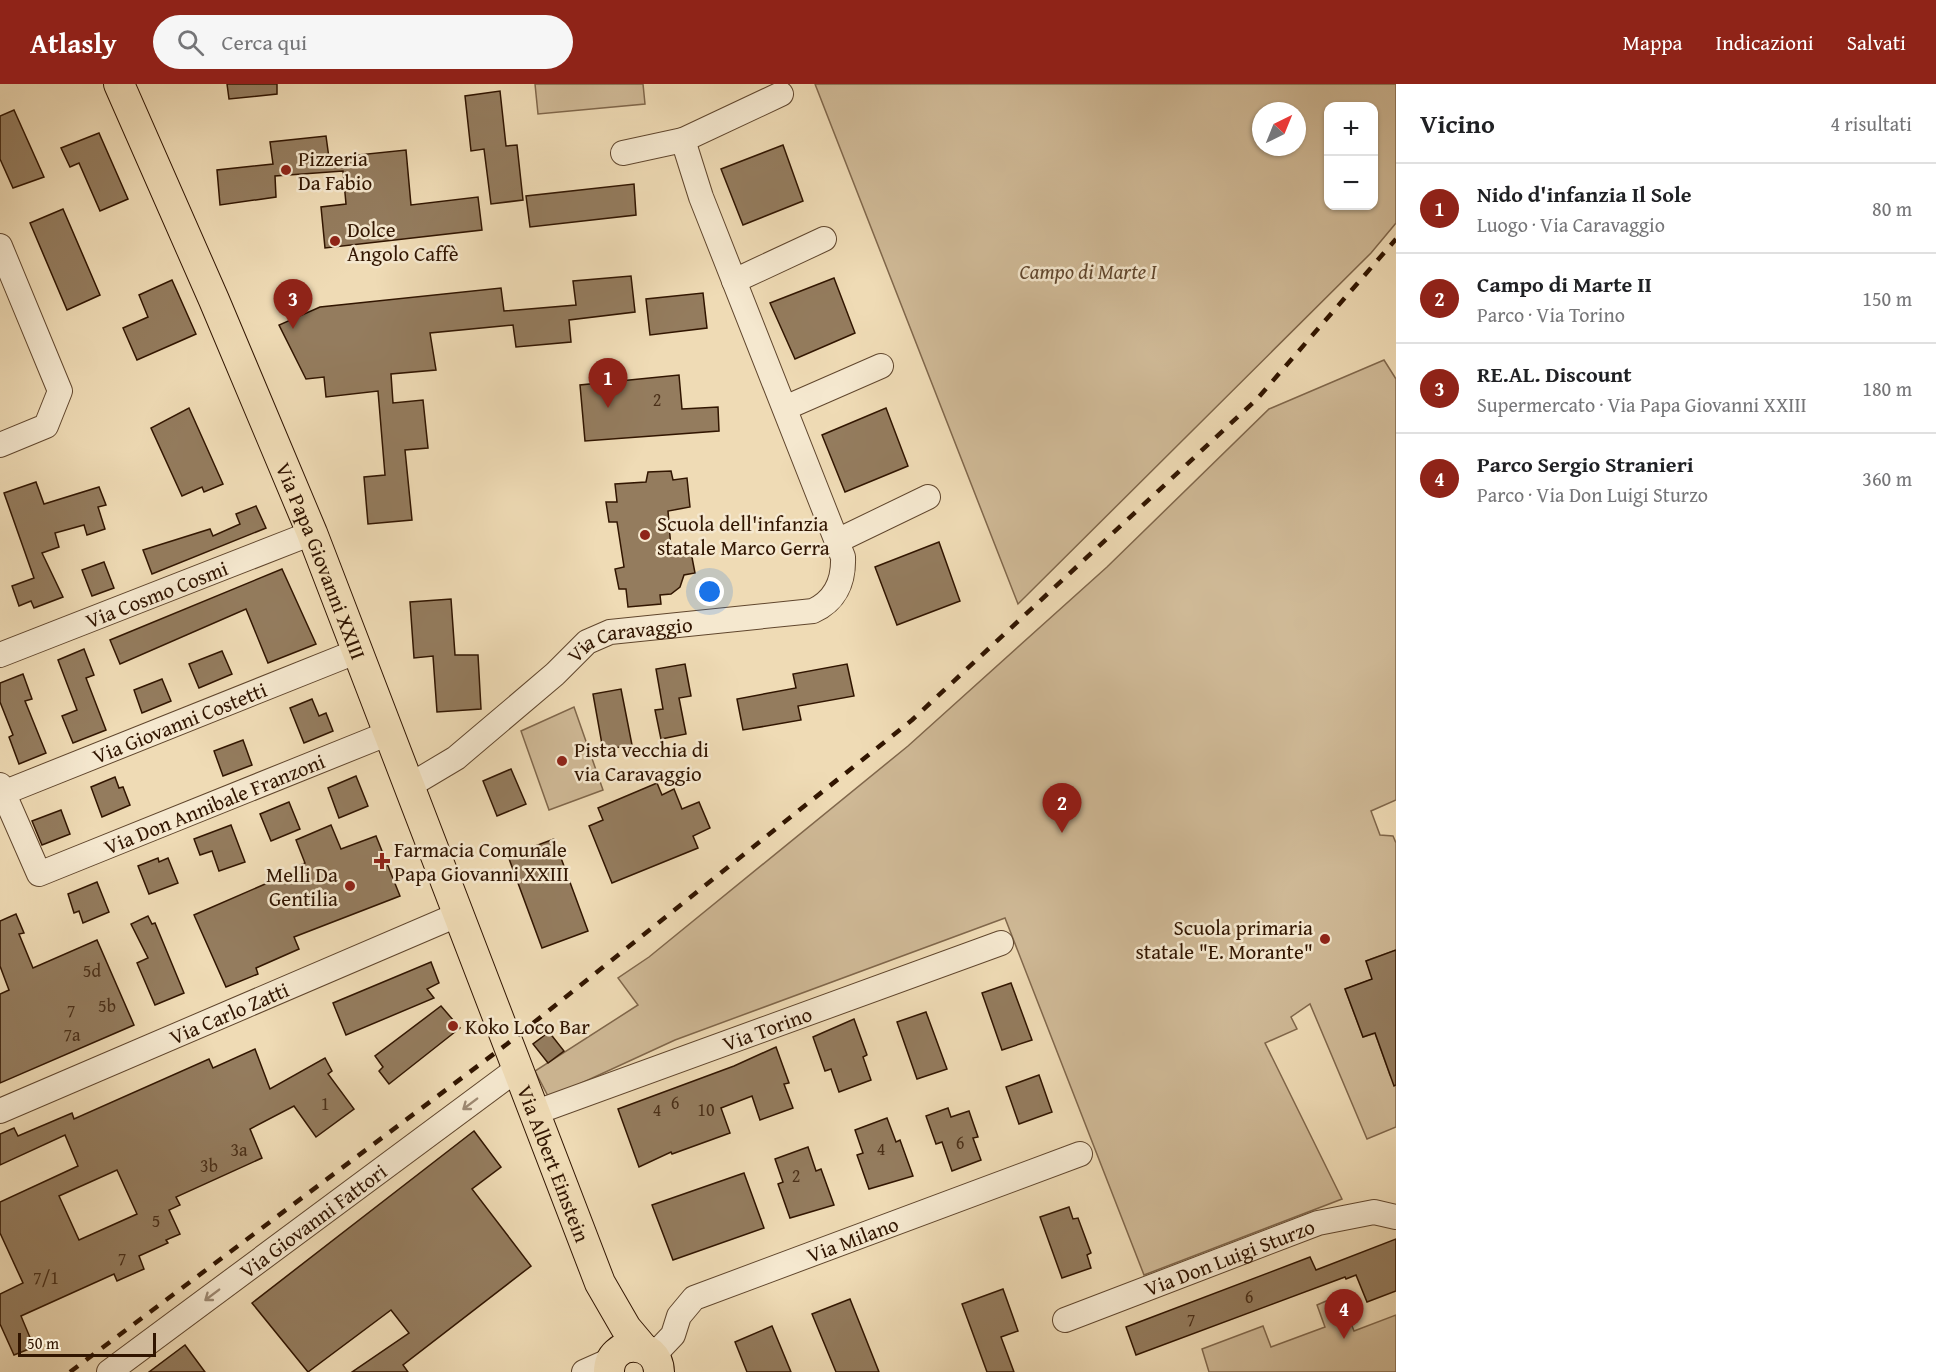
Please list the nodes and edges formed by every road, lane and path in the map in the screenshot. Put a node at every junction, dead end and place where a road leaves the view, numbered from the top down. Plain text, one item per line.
1 (119, 84) edge
2 (781, 94) dead end
3 (683, 140) junction
4 (623, 153) dead end
5 (824, 239) dead end
6 (0, 246) edge
7 (735, 280) junction
8 (881, 366) dead end
9 (784, 408) junction
10 (0, 445) edge
11 (928, 497) dead end
12 (312, 533) junction
13 (837, 540) junction
14 (358, 651) junction
15 (0, 655) edge
16 (389, 733) junction
17 (409, 786) junction
18 (2, 789) edge
19 (457, 915) junction
20 (1001, 943) dead end
21 (512, 1057) junction
22 (0, 1111) edge
23 (534, 1113) junction
24 (1080, 1154) dead end
25 (1396, 1217) edge
26 (1065, 1320) dead end
27 (632, 1360) edge
28 (109, 1372) edge
29 (584, 1372) edge

1 - 12 main road, Via Papa Giovanni XXIII
2 - 3 street
3 - 4 street
3 - 7 street, Via Caravaggio
5 - 7 street
6 - 10 street
7 - 9 street, Via Caravaggio
8 - 9 street
9 - 13 street, Via Caravaggio
11 - 13 street
12 - 14 main road, Via Papa Giovanni XXIII
12 - 15 street, Via Cosmo Cosmi
13 - 17 street, Via Caravaggio
14 - 16 main road, Via Papa Giovanni XXIII
14 - 18 street, Via Giovanni Costetti
16 - 17 main road, Via Papa Giovanni XXIII
16 - 18 street, Via Don Annibale Franzoni
17 - 19 main road, Via Papa Giovanni XXIII
19 - 21 main road, Via Papa Giovanni XXIII
19 - 22 street, Via Carlo Zatti
20 - 23 street, Via Torino
21 - 23 main road, Via Albert Einstein
21 -> 28 street, Via Giovanni Fattori
23 - 27 main road, Via Albert Einstein
24 - 27 street, Via Milano
25 - 26 street, Via Don Luigi Sturzo
27 - 29 street

